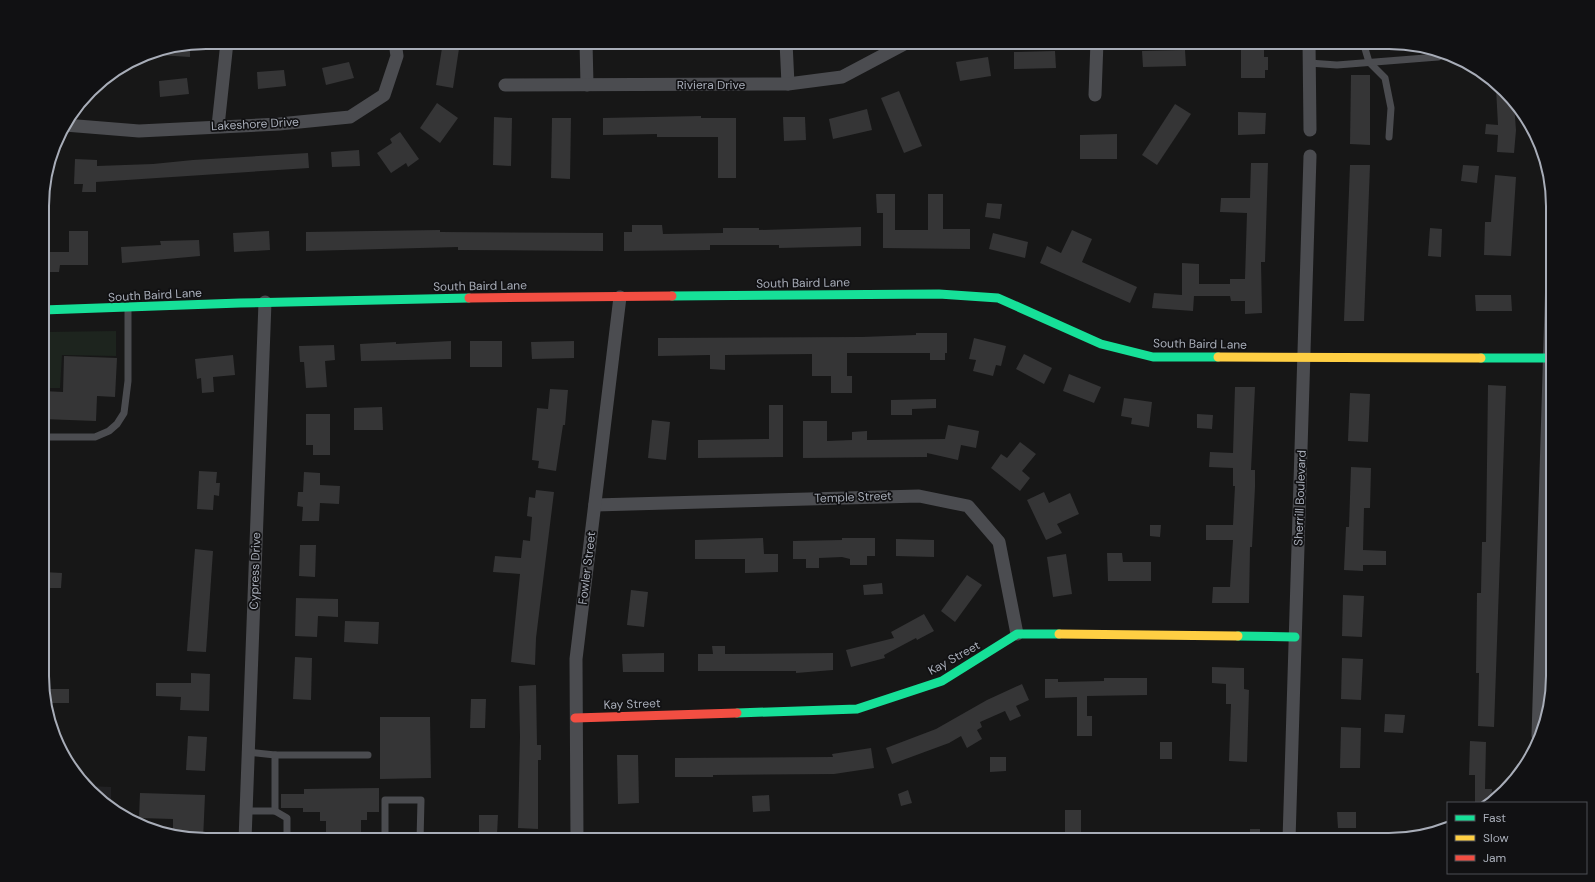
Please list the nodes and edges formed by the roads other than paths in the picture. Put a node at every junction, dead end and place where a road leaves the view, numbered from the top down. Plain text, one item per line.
1 (226, 49) edge
2 (396, 49) edge
3 (586, 49) edge
4 (786, 49) edge
5 (895, 49) edge
6 (1097, 49) edge
7 (1309, 49) edge
8 (1365, 49) edge
9 (1438, 57) dead end
10 (1369, 62) junction
11 (1309, 63) junction
12 (788, 84) junction
13 (505, 85) dead end
14 (587, 85) junction
15 (1095, 95) dead end
16 (71, 125) edge
17 (218, 126) junction
18 (1310, 130) dead end
19 (1389, 137) dead end
20 (1310, 156) dead end
21 (620, 297) junction
22 (265, 302) junction
23 (128, 308) junction
24 (49, 310) edge
25 (1304, 358) junction
26 (1546, 358) edge
27 (49, 437) edge
28 (1546, 503) edge
29 (595, 505) junction
30 (1017, 634) junction
31 (1295, 637) junction
32 (575, 718) junction
33 (1538, 726) edge
34 (248, 752) junction
35 (275, 755) junction
36 (368, 755) dead end
37 (275, 811) junction
38 (246, 812) junction
39 (245, 833) edge
40 (287, 833) edge
41 (385, 833) edge
42 (420, 833) edge
43 (577, 833) edge
44 (1289, 833) edge

1 - 17 street
2 - 17 street, Lakeshore Drive
3 - 14 street
4 - 12 street
5 - 12 street, Riviera Drive
6 - 15 street
7 - 11 street
8 - 10 lane
9 - 10 lane
10 - 11 lane
10 - 19 lane
11 - 18 street
12 - 14 street, Riviera Drive
13 - 14 street, Riviera Drive
16 - 17 street, Lakeshore Drive
20 - 25 street, Sherrill Boulevard
21 - 22 street, South Baird Lane
21 - 25 street, South Baird Lane
21 - 29 street, Fowler Street
22 - 23 street, South Baird Lane
22 - 34 street, Cypress Drive
23 - 24 street, South Baird Lane
23 - 27 lane
25 - 26 street, South Baird Lane
25 - 31 street, Sherrill Boulevard
28 - 33 street
29 - 30 street, Temple Street
29 - 32 street, Fowler Street
30 - 31 street
30 - 32 street, Kay Street
31 - 44 street, Sherrill Boulevard
32 - 43 street, Fowler Street
34 - 35 lane
34 - 38 street, Cypress Drive
35 - 36 lane
35 - 37 lane
37 - 38 lane
37 - 40 lane
38 - 39 street, Cypress Drive
41 - 42 lane

